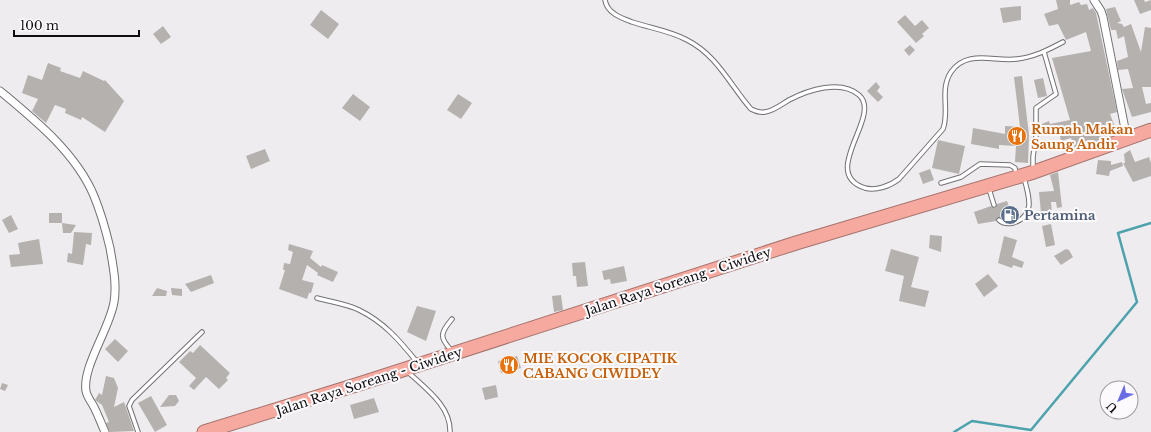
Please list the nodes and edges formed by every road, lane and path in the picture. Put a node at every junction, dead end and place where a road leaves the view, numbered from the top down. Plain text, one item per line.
1 (605, 0) edge
2 (1094, 0) edge
3 (1063, 42) dead end
4 (1044, 52) junction
5 (0, 91) edge
6 (1151, 130) edge
7 (1127, 139) junction
8 (1025, 174) junction
9 (941, 183) dead end
10 (987, 185) junction
11 (994, 205) dead end
12 (999, 220) dead end
13 (317, 298) dead end
14 (452, 319) dead end
15 (202, 332) dead end
16 (454, 353) junction
17 (419, 364) junction
18 (404, 369) junction
19 (104, 432) edge
20 (138, 432) edge
21 (204, 432) edge
22 (450, 432) edge

1 - 4 lane
2 - 7 street
3 - 4 lane
4 - 8 lane
5 - 19 street
6 - 7 highway, Jalan Raya Soreang - Ciwidey
7 - 8 highway, Jalan Raya Soreang - Ciwidey
8 - 9 lane
8 - 10 highway, Jalan Raya Soreang - Ciwidey
8 - 12 lane
10 - 11 lane
10 - 16 highway, Jalan Raya Soreang - Ciwidey
13 - 17 lane
14 - 16 lane
15 - 20 lane
16 - 17 highway, Jalan Raya Soreang - Ciwidey
17 - 18 highway, Jalan Raya Soreang - Ciwidey
18 - 21 highway, Jalan Raya Soreang - Ciwidey
18 - 22 lane

